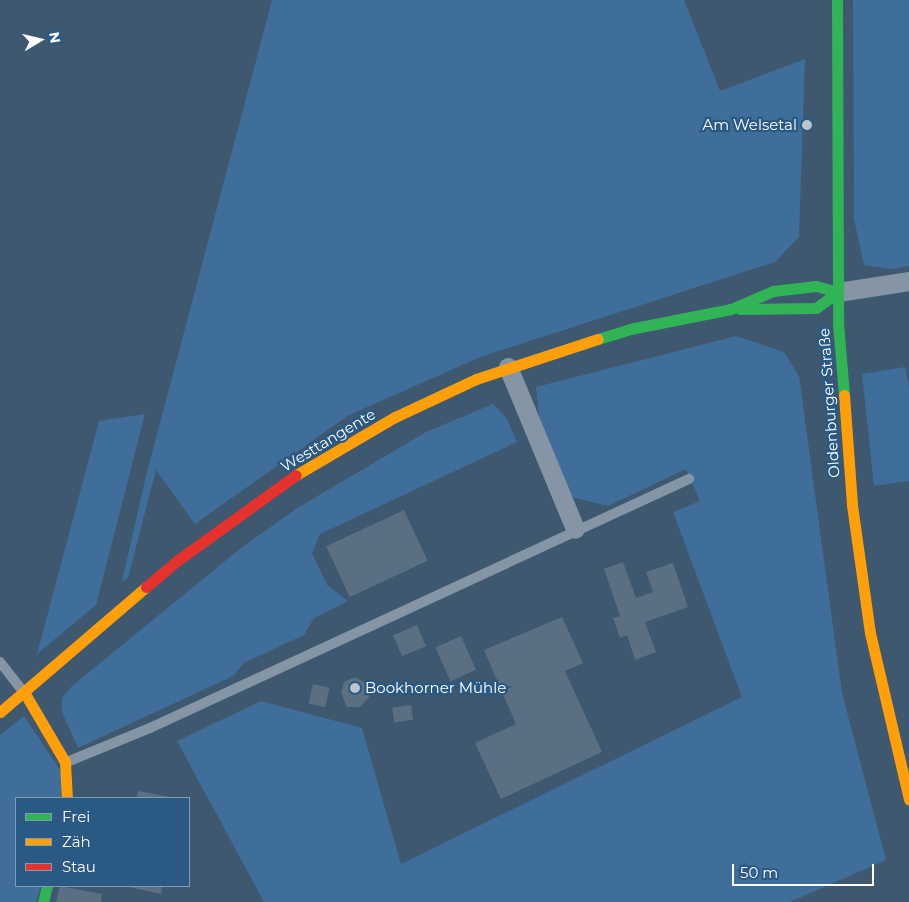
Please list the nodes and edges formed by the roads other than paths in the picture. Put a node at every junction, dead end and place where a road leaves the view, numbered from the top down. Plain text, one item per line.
1 (837, 0) edge
2 (909, 281) edge
3 (838, 292) junction
4 (731, 309) junction
5 (508, 367) junction
6 (689, 479) dead end
7 (574, 529) junction
8 (0, 662) edge
9 (24, 692) junction
10 (0, 712) edge
11 (65, 762) junction
12 (67, 797) edge
13 (909, 799) edge
14 (47, 887) edge
15 (43, 902) edge

1 - 3 street, Oldenburger Straße
2 - 3 street
3 - 4 street, Westtangente
3 - 4 street, Westtangente
3 - 13 street, Oldenburger Straße
4 - 5 street, Westtangente
5 - 7 street
5 - 9 street, Westtangente
6 - 7 lane
7 - 11 lane
8 - 9 lane
9 - 10 street, Westtangente
9 - 11 street
11 - 12 street
14 - 15 street

